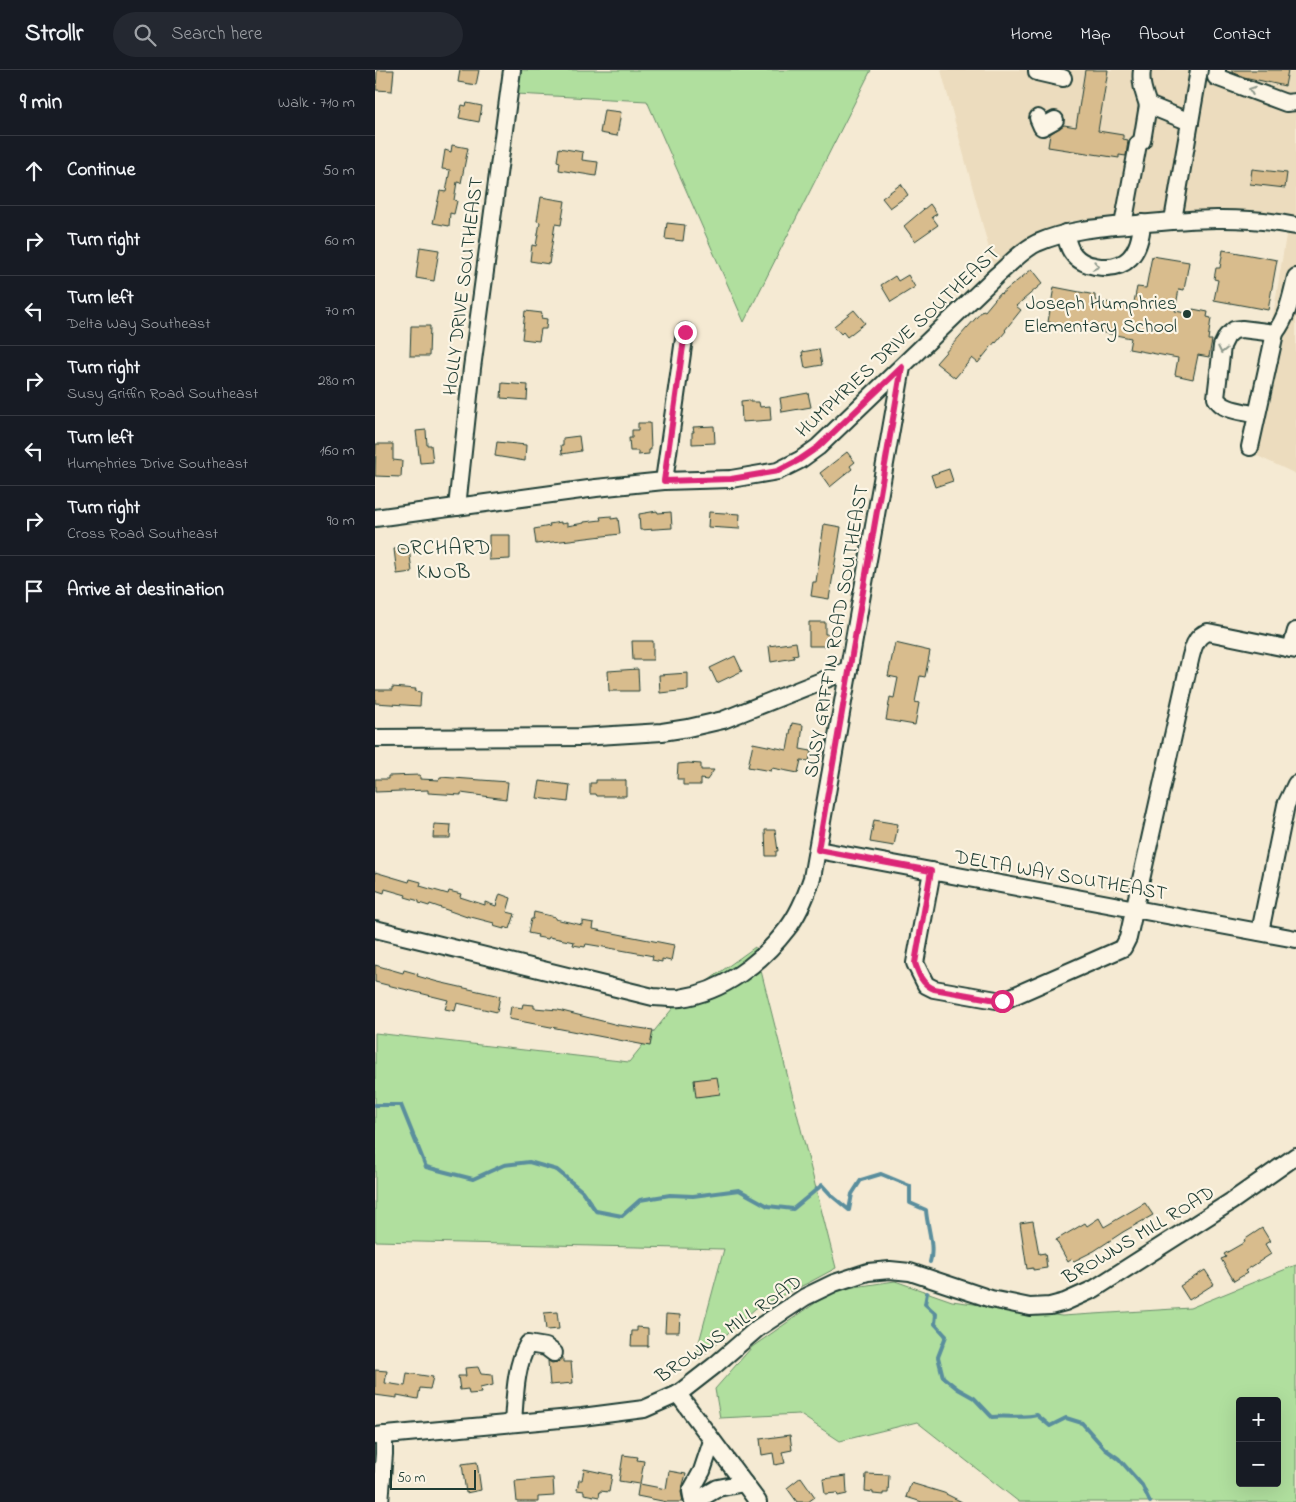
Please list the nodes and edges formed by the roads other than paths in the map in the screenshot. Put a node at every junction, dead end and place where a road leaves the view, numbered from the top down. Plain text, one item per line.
1 (512, 70) edge
2 (1037, 70) edge
3 (1142, 70) edge
4 (1199, 70) edge
5 (1217, 70) edge
6 (1063, 78) dead end
7 (1296, 102) edge
8 (1148, 105) junction
9 (1038, 118) dead end
10 (1055, 120) dead end
11 (1190, 122) junction
12 (1173, 220) junction
13 (1142, 223) junction
14 (1123, 225) junction
15 (1296, 226) edge
16 (1065, 233) junction
17 (1296, 277) edge
18 (685, 332) dead end
19 (1275, 333) junction
20 (902, 367) junction
21 (1257, 415) junction
22 (1250, 447) dead end
23 (664, 481) junction
24 (457, 507) junction
25 (375, 518) edge
26 (1296, 631) edge
27 (1294, 650) edge
28 (849, 670) junction
29 (375, 738) edge
30 (1296, 784) edge
31 (818, 850) junction
32 (931, 871) junction
33 (1134, 908) junction
34 (375, 928) edge
35 (1260, 932) junction
36 (1296, 939) edge
37 (1296, 1156) edge
38 (554, 1353) dead end
39 (678, 1394) junction
40 (513, 1423) junction
41 (379, 1435) edge
42 (712, 1441) junction
43 (728, 1461) junction
44 (702, 1471) junction
45 (744, 1483) junction
46 (380, 1502) edge
47 (693, 1502) edge
48 (758, 1502) edge

1 - 24 street, HOLLY DRIVE SOUTHEAST
2 - 6 street
3 - 8 street
4 - 11 street
7 -> 5 street
8 - 11 street
8 - 14 street
9 - 10 street
11 - 12 street
12 - 13 street, HUMPHRIES DRIVE SOUTHEAST
12 - 15 street, HUMPHRIES DRIVE SOUTHEAST
13 - 14 street, HUMPHRIES DRIVE SOUTHEAST
16 -> 13 street
14 - 16 street, HUMPHRIES DRIVE SOUTHEAST
16 - 20 street, HUMPHRIES DRIVE SOUTHEAST
17 - 19 street
18 - 23 street
19 - 21 street
19 -> 21 street
20 - 23 street, HUMPHRIES DRIVE SOUTHEAST
20 - 28 street, SUSY GRIFFIN ROAD SOUTHEAST
21 - 22 street
23 - 24 street, HUMPHRIES DRIVE SOUTHEAST
24 - 25 street, HUMPHRIES DRIVE SOUTHEAST
26 - 27 street
27 - 33 street
28 - 29 street
28 - 31 street, SUSY GRIFFIN ROAD SOUTHEAST
30 - 35 street
31 - 32 street, DELTA WAY SOUTHEAST
31 - 34 street, SUSY GRIFFIN ROAD SOUTHEAST
32 - 33 street, DELTA WAY SOUTHEAST
32 - 33 street
33 - 35 street, DELTA WAY SOUTHEAST
35 - 36 street, DELTA WAY SOUTHEAST
37 - 39 street, BROWNS MILL ROAD
38 - 40 street
39 - 40 street, BROWNS MILL ROAD
39 - 42 street
40 - 41 street, BROWNS MILL ROAD
41 - 46 street
42 - 43 street
42 - 44 street
43 - 44 street
43 - 45 street
44 - 47 street
45 - 47 street
45 - 48 street

